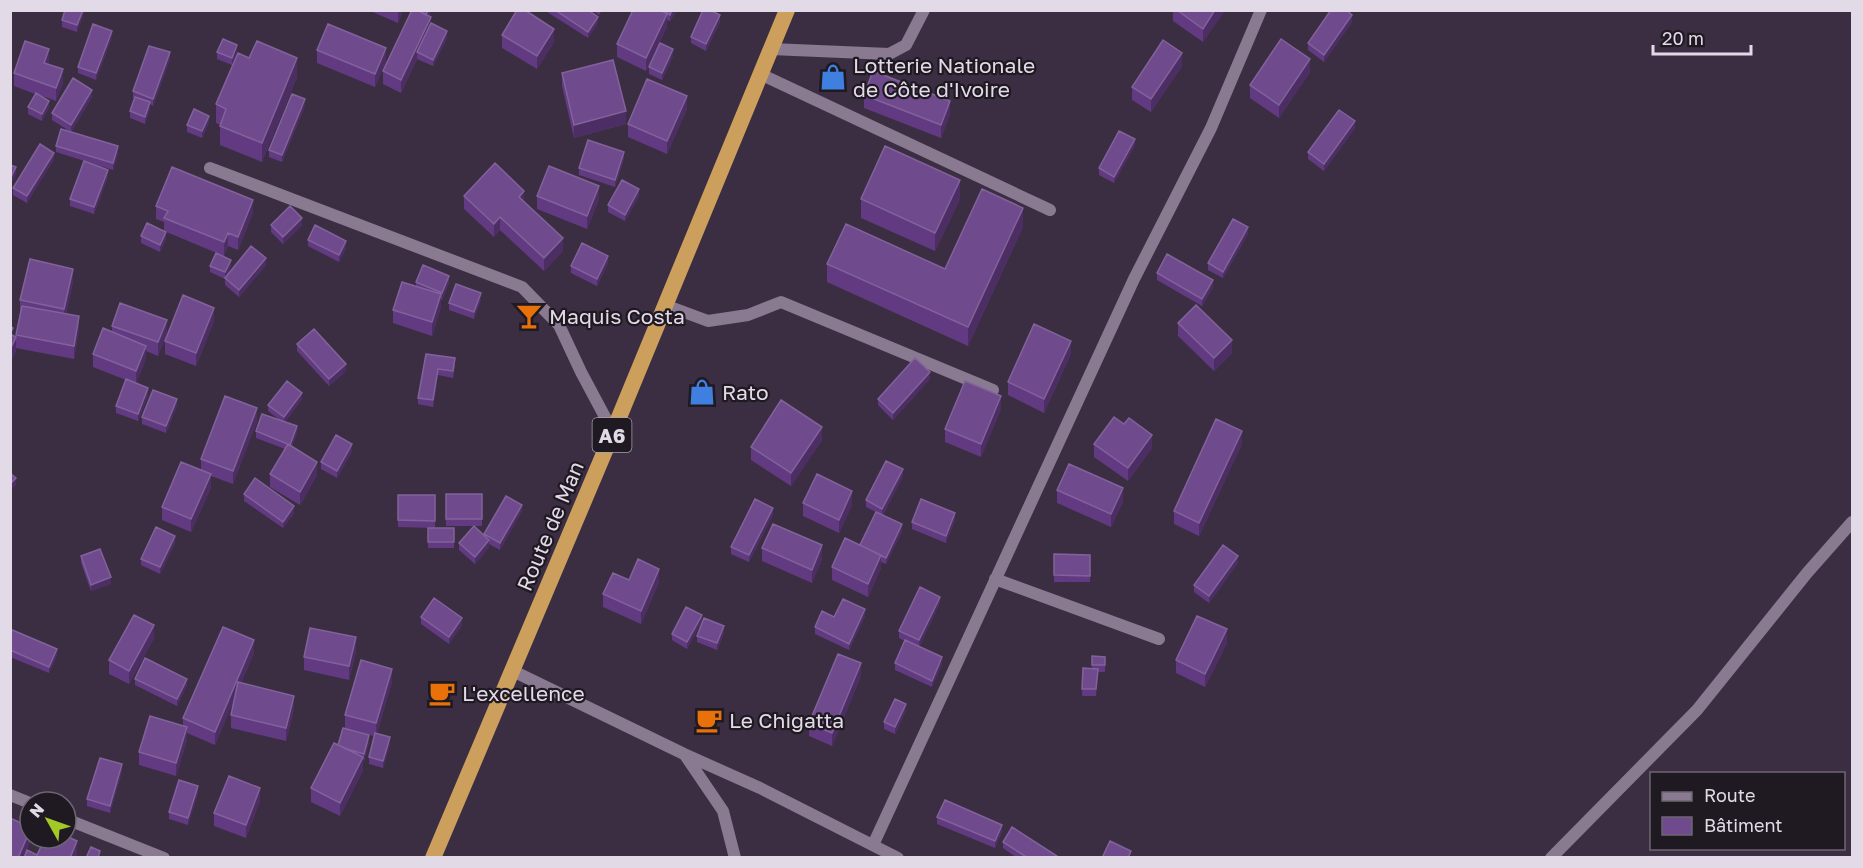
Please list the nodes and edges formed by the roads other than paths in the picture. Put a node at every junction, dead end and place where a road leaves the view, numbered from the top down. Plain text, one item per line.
1 (787, 10) edge
2 (924, 10) edge
3 (1261, 10) edge
4 (771, 49) junction
5 (760, 74) junction
6 (210, 168) dead end
7 (1050, 210) dead end
8 (665, 305) junction
9 (993, 390) edge
10 (613, 432) junction
11 (1852, 522) edge
12 (995, 579) junction
13 (1159, 639) dead end
14 (513, 671) junction
15 (684, 754) junction
16 (78, 824) edge
17 (873, 845) junction
18 (164, 858) edge
19 (433, 858) edge
20 (735, 858) edge
21 (898, 858) edge
22 (1551, 858) edge

1 - 4 highway, Route de Man / A6
2 - 4 street
3 - 12 street
4 - 5 highway, Route de Man / A6
5 - 7 street
5 - 8 highway, Route de Man / A6
6 - 10 street
8 - 9 street
8 - 10 highway, Route de Man / A6
10 - 14 highway, Route de Man / A6
11 - 22 street
12 - 13 street
12 - 17 street
14 - 15 street
14 - 19 highway, Route de Man / A6
15 - 17 street
15 - 20 street
16 - 18 street
17 - 21 street

